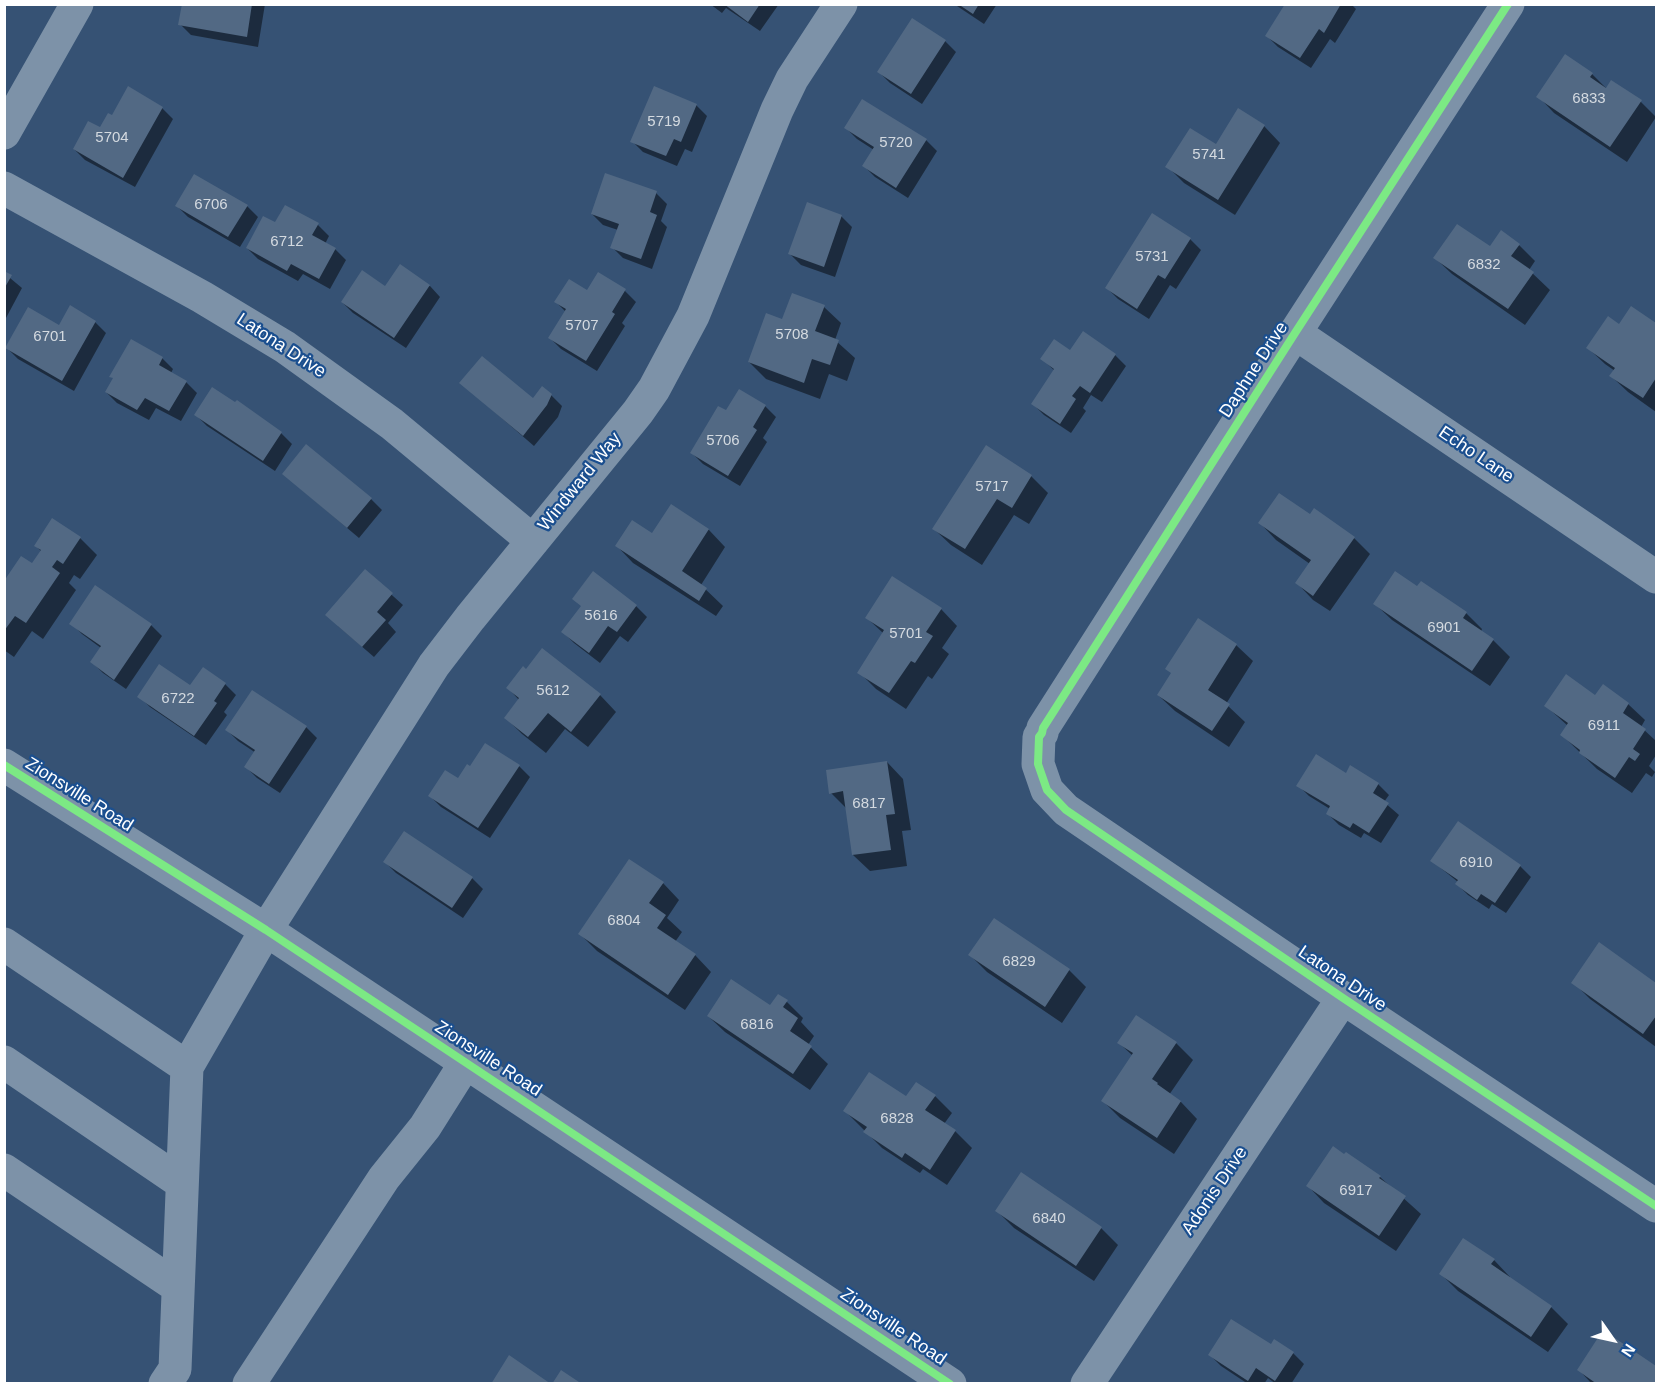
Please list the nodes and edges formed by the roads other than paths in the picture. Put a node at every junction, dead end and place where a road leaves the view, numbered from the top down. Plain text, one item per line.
1 (77, 4) edge
2 (841, 4) edge
3 (1508, 4) edge
4 (4, 133) edge
5 (4, 188) edge
6 (1295, 333) junction
7 (533, 541) junction
8 (1656, 577) edge
9 (1037, 756) joint
10 (4, 765) edge
11 (266, 930) junction
12 (4, 944) edge
13 (1343, 998) junction
14 (4, 1062) edge
15 (466, 1062) junction
16 (187, 1067) junction
17 (4, 1170) edge
18 (182, 1183) junction
19 (1656, 1206) edge
20 (178, 1287) junction
21 (165, 1383) edge
22 (249, 1383) edge
23 (950, 1383) edge
24 (1088, 1383) edge

1 - 4 street
2 - 7 street, Windward Way
3 - 6 street, Daphne Drive
5 - 7 street, Latona Drive
6 - 8 street, Echo Lane
6 - 9 street, Daphne Drive
7 - 11 street, Windward Way
9 - 13 street, Latona Drive
10 - 11 street, Zionsville Road
11 - 15 street, Zionsville Road
11 - 16 street, Windward Way
12 - 16 street
13 - 19 street, Latona Drive
13 - 24 street, Adonis Drive
14 - 18 street
15 - 22 street
15 - 23 street, Zionsville Road
16 - 18 street
17 - 20 street
18 - 20 street
20 - 21 street

